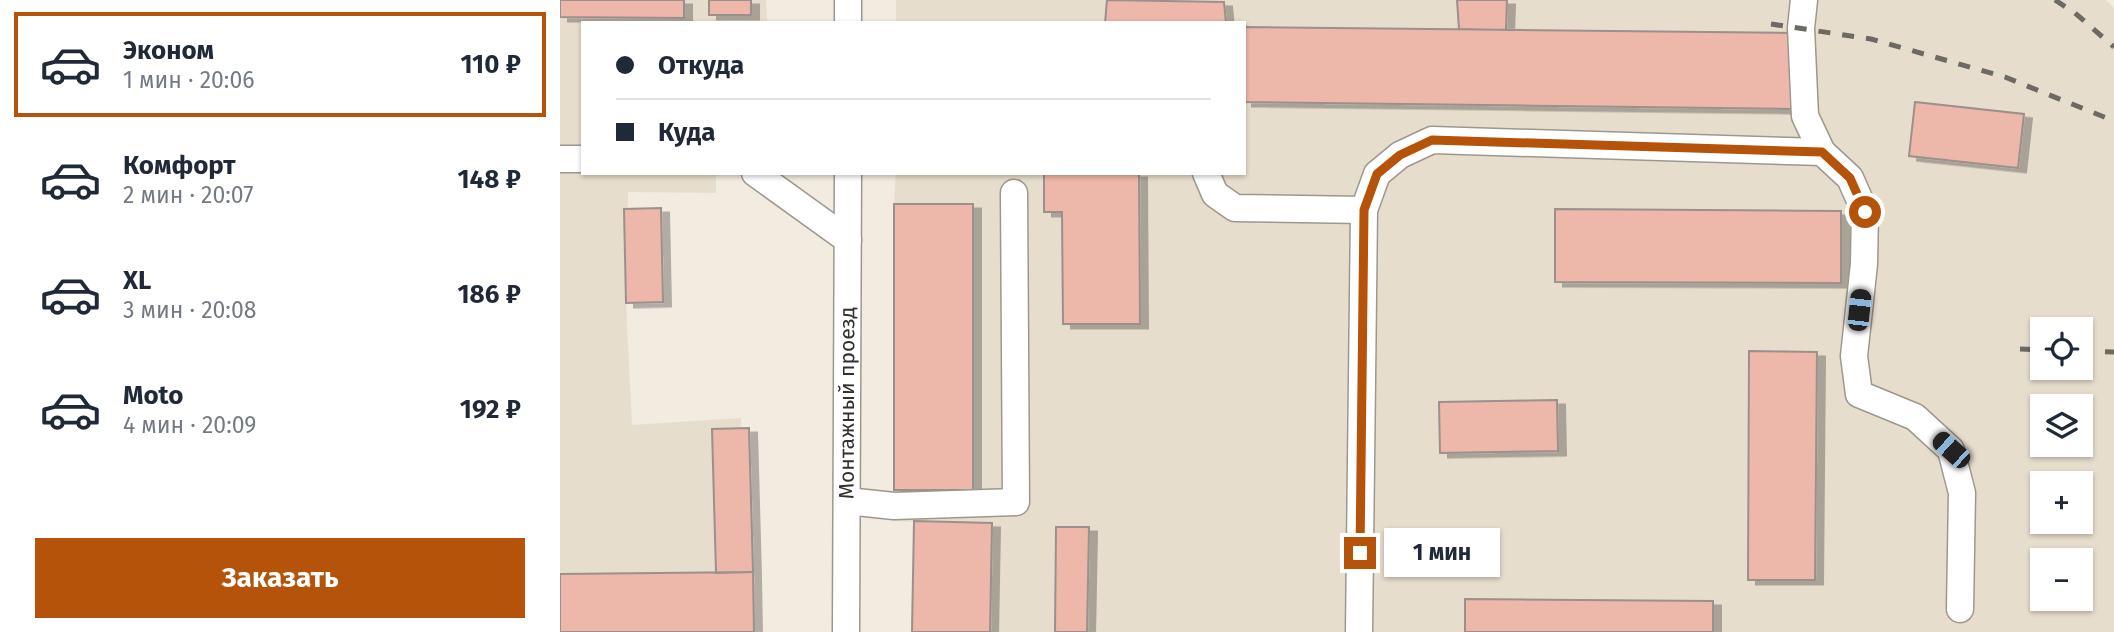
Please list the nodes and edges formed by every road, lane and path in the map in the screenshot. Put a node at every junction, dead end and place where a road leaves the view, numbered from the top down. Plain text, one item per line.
1 (848, 0) edge
2 (1804, 0) edge
3 (848, 21) edge
4 (1822, 152) junction
5 (560, 159) edge
6 (581, 159) edge
7 (758, 175) edge
8 (848, 175) edge
9 (1207, 175) edge
10 (1014, 193) dead end
11 (1364, 210) junction
12 (848, 240) junction
13 (847, 501) junction
14 (1960, 609) dead end
15 (846, 632) edge
16 (1359, 632) edge

1 - 3 street
2 - 4 street
4 - 11 street
4 - 14 street
5 - 6 street
7 - 12 street
8 - 12 street, Монтажный проезд
9 - 11 street
10 - 13 street
11 - 16 street
12 - 13 street, Монтажный проезд
13 - 15 street, Монтажный проезд

